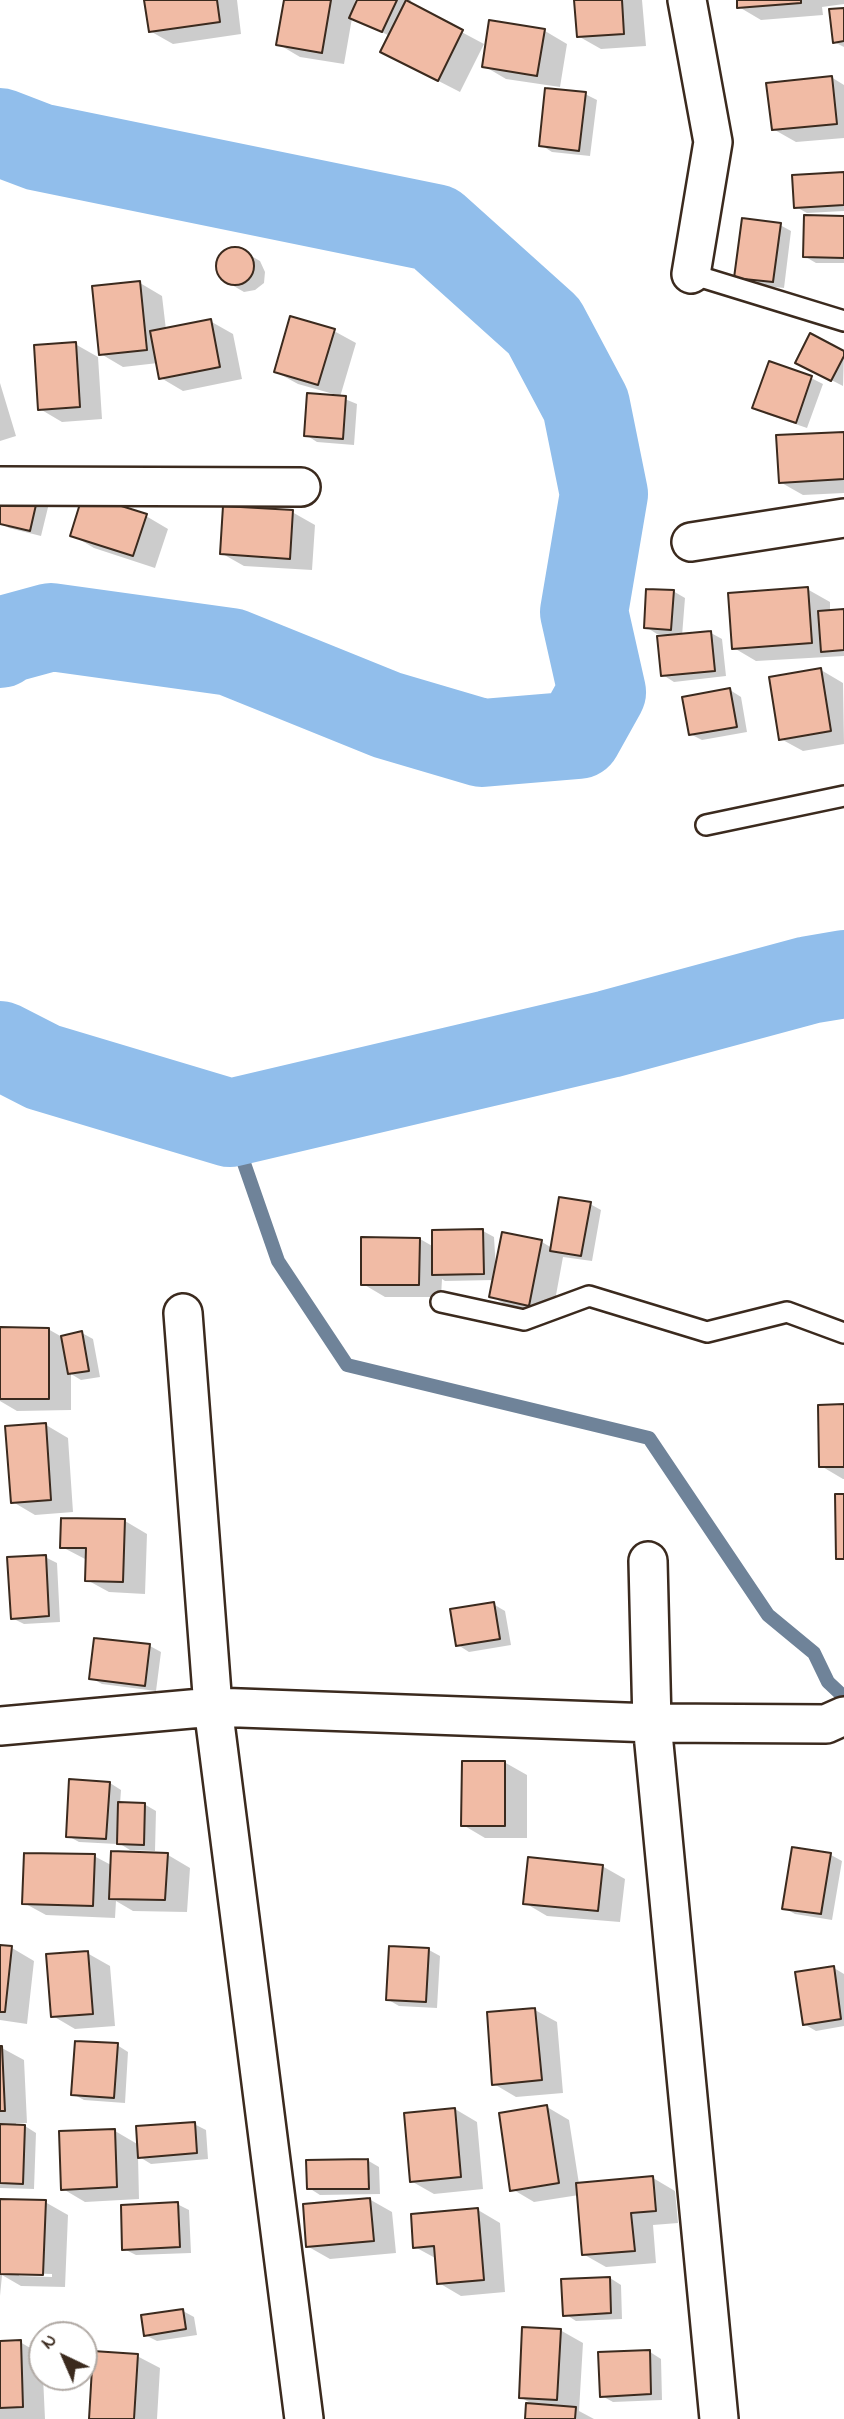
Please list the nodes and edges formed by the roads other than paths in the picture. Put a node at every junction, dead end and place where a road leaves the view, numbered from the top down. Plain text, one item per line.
1 (687, 0) edge
2 (691, 274) joint
3 (844, 321) edge
4 (0, 486) edge
5 (301, 487) dead end
6 (844, 518) edge
7 (691, 542) dead end
8 (844, 796) edge
9 (706, 825) dead end
10 (441, 1302) dead end
11 (183, 1313) dead end
12 (844, 1333) edge
13 (648, 1561) dead end
14 (213, 1707) junction
15 (844, 1716) edge
16 (652, 1723) junction
17 (0, 1726) edge
18 (304, 2419) edge
19 (719, 2419) edge

1 - 2 street
2 - 3 lane
4 - 5 street
6 - 7 street
8 - 9 lane
10 - 12 lane
11 - 14 street
13 - 16 street
14 - 16 street
14 - 17 street
14 - 18 street
15 - 16 street
16 - 19 street

